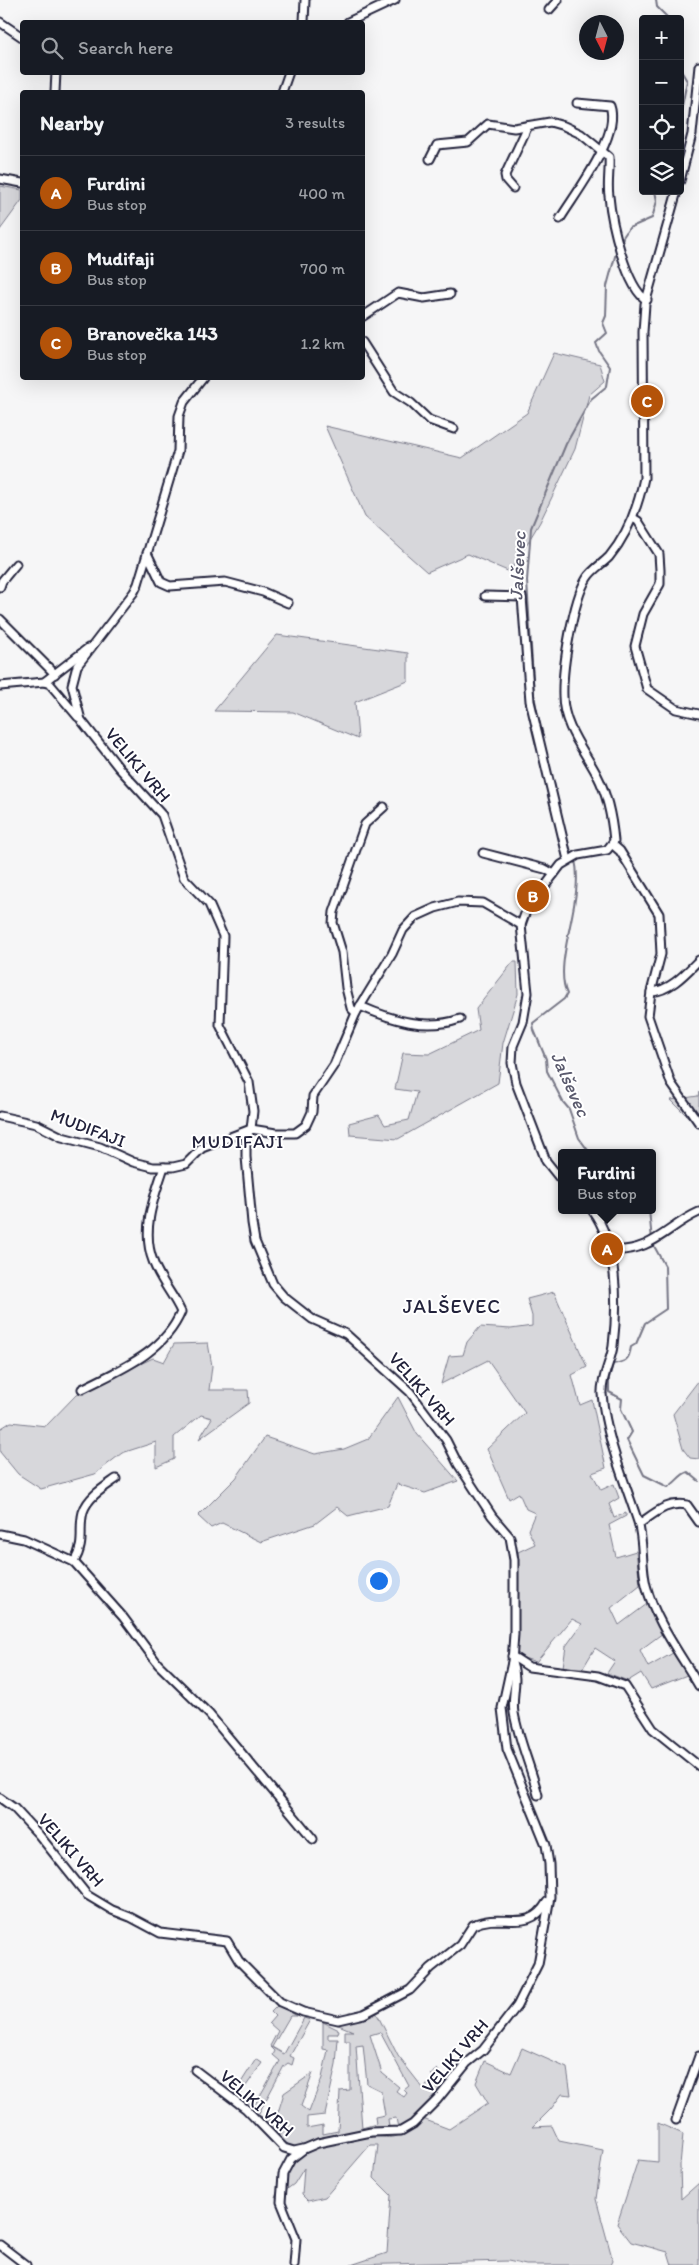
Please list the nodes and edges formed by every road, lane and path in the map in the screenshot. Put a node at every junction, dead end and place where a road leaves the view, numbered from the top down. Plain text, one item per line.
1 (305, 0) edge
2 (395, 0) edge
3 (558, 0) edge
4 (549, 10) dead end
5 (304, 20) edge
6 (352, 20) edge
7 (0, 22) edge
8 (20, 36) edge
9 (699, 66) edge
10 (56, 75) edge
11 (288, 75) edge
12 (55, 90) edge
13 (283, 90) edge
14 (577, 102) dead end
15 (528, 126) junction
16 (602, 150) junction
17 (430, 159) dead end
18 (684, 165) edge
19 (0, 179) edge
20 (20, 183) edge
21 (513, 188) dead end
22 (676, 195) edge
23 (560, 220) dead end
24 (450, 294) dead end
25 (647, 300) junction
26 (365, 315) edge
27 (365, 347) edge
28 (201, 380) edge
29 (454, 429) dead end
30 (633, 518) junction
31 (147, 552) junction
32 (16, 564) dead end
33 (0, 587) edge
34 (484, 596) dead end
35 (288, 603) dead end
36 (0, 619) edge
37 (96, 642) junction
38 (55, 674) junction
39 (44, 682) junction
40 (0, 686) edge
41 (699, 714) edge
42 (81, 720) junction
43 (384, 807) dead end
44 (612, 845) junction
45 (483, 854) dead end
46 (572, 858) junction
47 (554, 874) junction
48 (521, 925) junction
49 (699, 960) edge
50 (651, 992) junction
51 (358, 1009) junction
52 (460, 1019) dead end
53 (0, 1116) edge
54 (699, 1123) edge
55 (251, 1129) junction
56 (164, 1167) junction
57 (558, 1176) edge
58 (699, 1212) edge
59 (595, 1214) edge
60 (611, 1250) junction
61 (82, 1389) dead end
62 (116, 1479) dead end
63 (699, 1522) edge
64 (638, 1524) junction
65 (0, 1534) edge
66 (74, 1562) junction
67 (512, 1659) junction
68 (699, 1686) edge
69 (699, 1766) edge
70 (538, 1795) dead end
71 (0, 1798) edge
72 (312, 1838) dead end
73 (550, 1897) junction
74 (699, 2056) edge
75 (195, 2070) dead end
76 (676, 2120) dead end
77 (304, 2149) junction
78 (0, 2246) edge
79 (26, 2265) edge
80 (294, 2265) edge

1 - 5 street
2 - 6 street
3 - 4 street
7 - 8 street
9 - 18 street
10 - 12 street
11 - 13 street
14 - 16 street
15 - 16 street
15 - 17 street
15 - 21 street
16 - 23 street
16 - 25 street
19 - 20 street
22 - 25 street
24 - 26 street
25 - 30 street
27 - 29 street
28 - 31 street, VELIKI VRH
30 - 41 street
30 - 44 street
31 - 35 street
31 - 37 street, VELIKI VRH
32 - 33 street
34 - 46 street
36 - 38 street
37 - 38 street, VELIKI VRH
37 - 42 street, VELIKI VRH
38 - 39 street, VELIKI VRH
39 - 40 street
39 - 42 street, VELIKI VRH
42 - 55 street, VELIKI VRH
43 - 51 street
44 - 46 street
44 - 50 street
45 - 47 street
46 - 47 street
47 - 48 street
48 - 51 street
48 - 57 street
49 - 50 street
50 - 54 street
51 - 52 street
51 - 55 street
53 - 56 street, MUDIFAJI
55 - 56 street, MUDIFAJI
55 - 67 street, VELIKI VRH
56 - 61 street
58 - 60 street
59 - 60 street
60 - 64 street
62 - 66 street
63 - 64 street
64 - 68 street
65 - 66 street
66 - 72 street
67 - 69 street
67 - 70 street, VELIKI VRH
67 - 73 street, VELIKI VRH
71 - 73 street, VELIKI VRH
73 - 77 street, VELIKI VRH
74 - 76 street
75 - 77 street, VELIKI VRH
77 - 80 street
78 - 79 street

